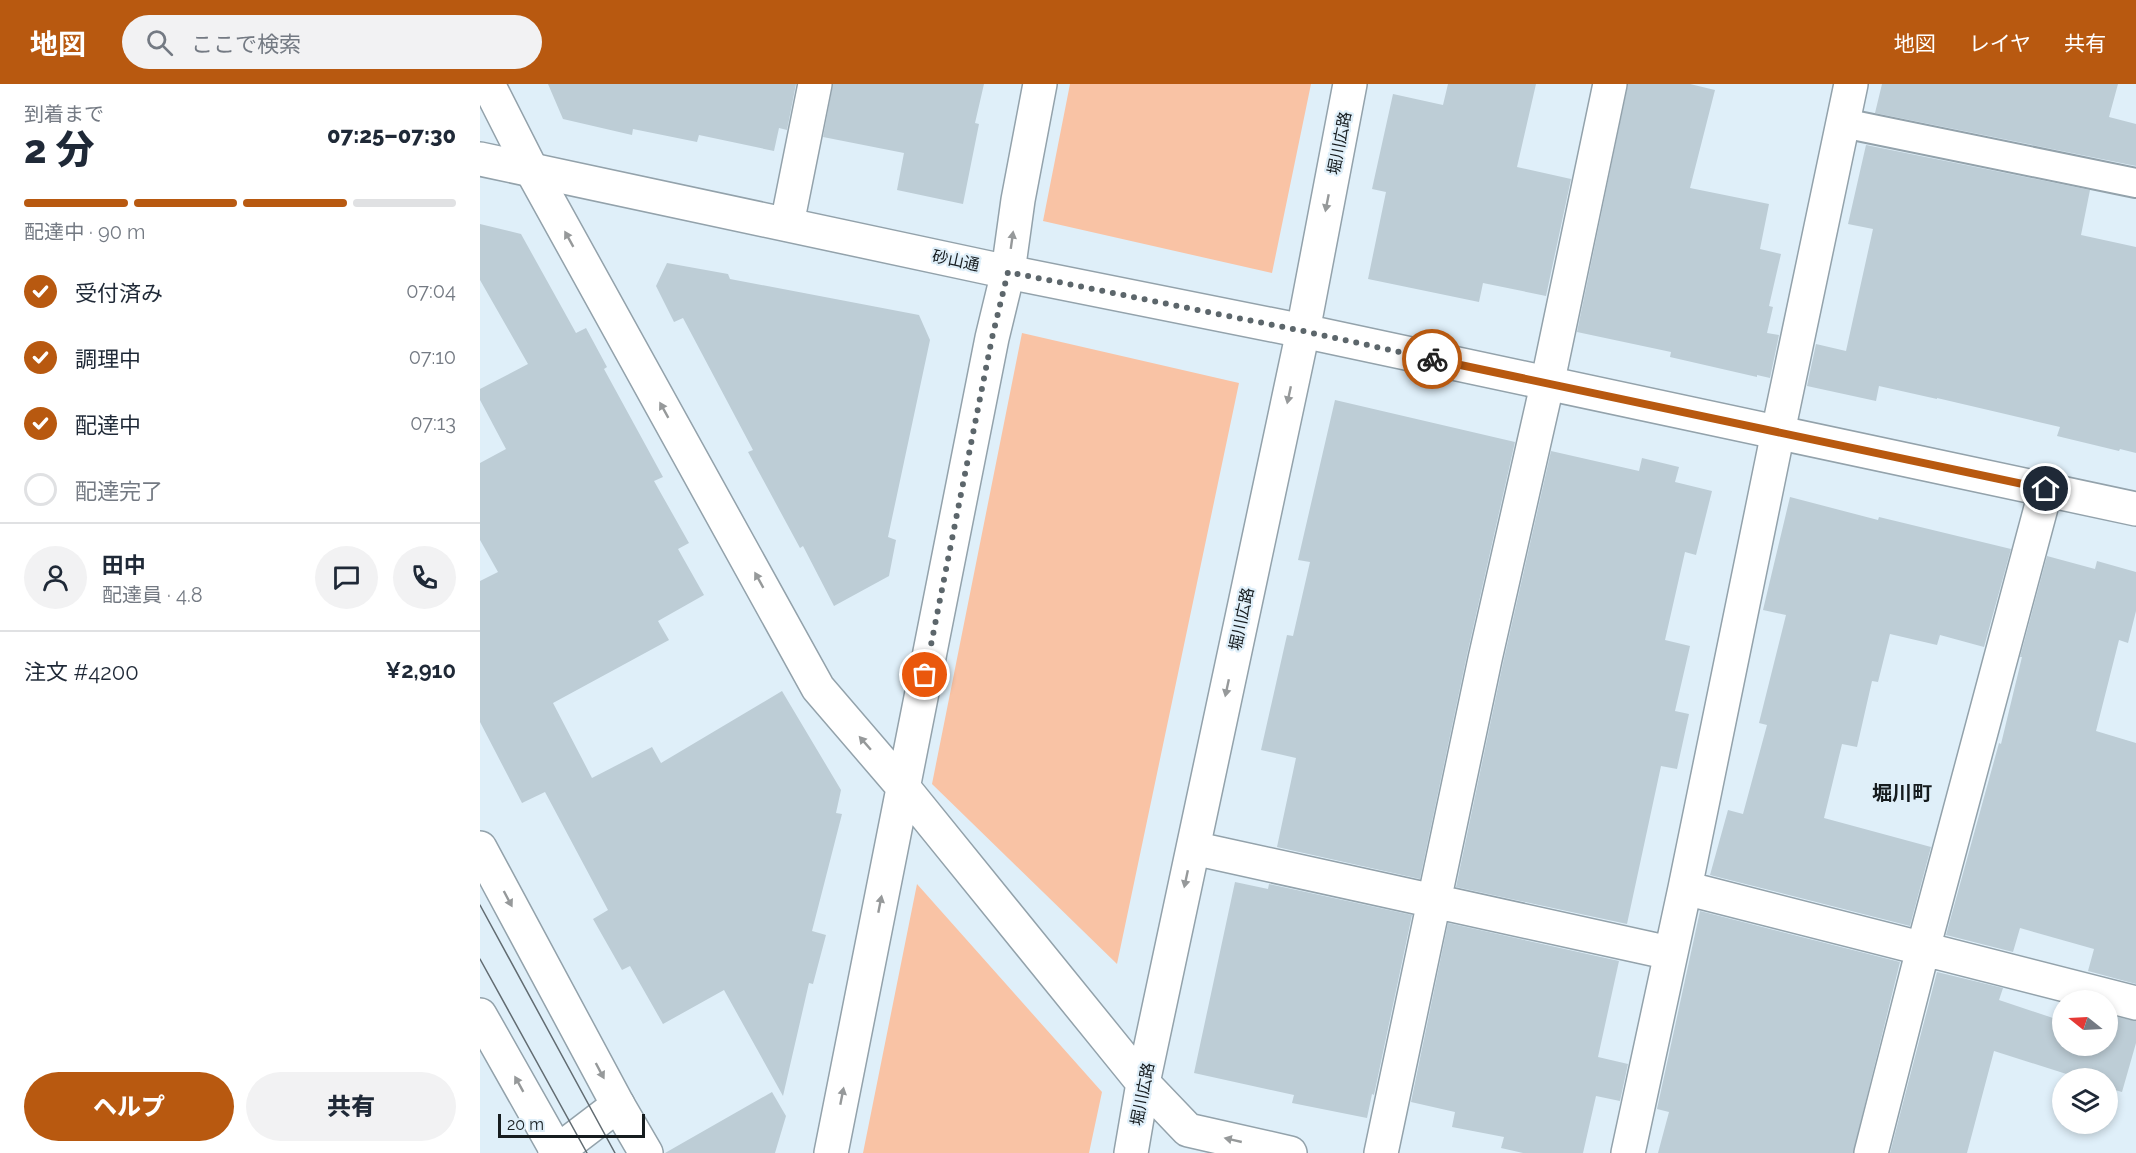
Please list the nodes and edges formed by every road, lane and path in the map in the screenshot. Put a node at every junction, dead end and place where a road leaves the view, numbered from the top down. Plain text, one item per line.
1 (488, 84) edge
2 (815, 84) edge
3 (1040, 84) edge
4 (1350, 84) edge
5 (1610, 84) edge
6 (1851, 84) edge
7 (1843, 123) junction
8 (480, 159) edge
9 (531, 169) junction
10 (2136, 183) edge
11 (787, 224) junction
12 (1008, 272) junction
13 (1303, 331) junction
14 (1547, 384) junction
15 (1778, 432) junction
16 (2046, 489) junction
17 (2136, 509) edge
18 (903, 787) junction
19 (480, 848) edge
20 (1193, 848) junction
21 (1686, 888) junction
22 (1435, 902) junction
23 (1923, 949) junction
24 (1670, 953) junction
25 (2136, 1003) edge
26 (480, 1015) edge
27 (1143, 1083) junction
28 (618, 1105) junction
29 (557, 1152) edge
30 (646, 1153) edge
31 (831, 1153) edge
32 (1131, 1153) edge
33 (1290, 1153) edge
34 (1381, 1153) edge
35 (1628, 1153) edge
36 (1871, 1153) edge

1 - 9 street
2 - 11 street
12 -> 3 street
4 -> 13 street, 堀川広路
5 - 14 street
6 - 7 street
7 - 10 lane
7 - 15 street
8 - 9 street, 砂山通
9 - 11 street, 砂山通
18 -> 9 street
11 - 12 street, 砂山通
12 - 13 street, 砂山通
12 - 18 street
13 - 14 street, 砂山通
13 -> 20 street, 堀川広路
14 - 15 street, 砂山通
14 - 22 street
15 - 16 street, 砂山通
15 - 21 street
16 - 17 street, 砂山通
16 - 23 street
18 - 27 street
31 -> 18 street
19 -> 28 street
20 - 22 street
20 -> 27 street, 堀川広路
21 - 23 street
21 - 24 street
22 - 24 street
22 - 34 street
23 - 25 street
23 - 36 street
24 - 35 street
29 -> 26 street
27 - 32 street, 堀川広路
33 -> 27 street
28 - 29 street
28 - 30 street

